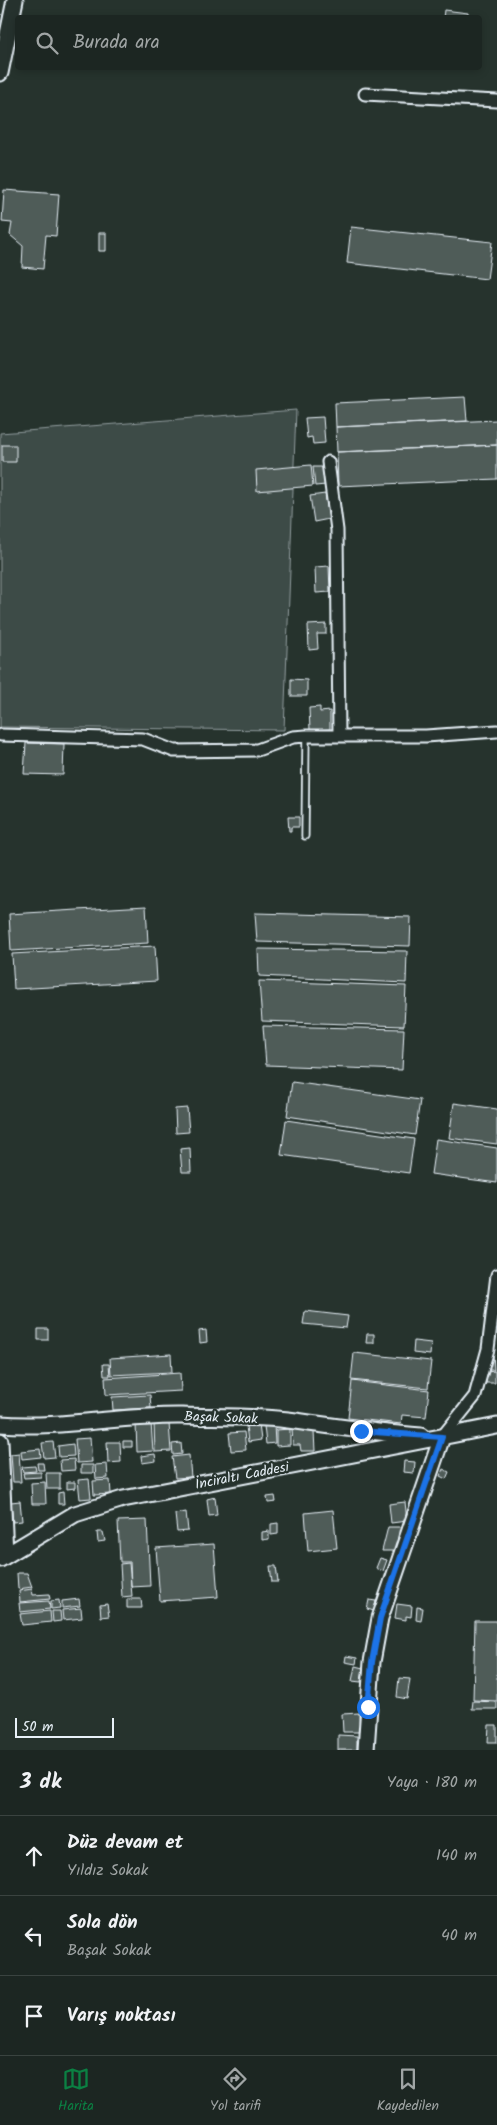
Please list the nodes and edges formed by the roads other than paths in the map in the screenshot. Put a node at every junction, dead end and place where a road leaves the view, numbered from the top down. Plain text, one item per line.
1 (15, 0) edge
2 (0, 73) edge
3 (365, 94) dead end
4 (497, 101) edge
5 (328, 462) dead end
6 (497, 731) edge
7 (1, 736) edge
8 (306, 736) junction
9 (339, 736) junction
10 (305, 836) dead end
11 (497, 1275) edge
12 (0, 1424) edge
13 (497, 1426) edge
14 (442, 1437) junction
15 (0, 1441) edge
16 (2, 1555) edge
17 (366, 1750) edge

1 - 2 main road
3 - 4 street
5 - 9 street
6 - 9 street
7 - 8 street
8 - 9 street
8 - 10 lane
11 - 14 street
12 - 14 main road, Başak Sokak
13 - 14 main road, İnciraltı Caddesi
14 - 16 main road, İnciraltı Caddesi
14 - 17 main road
15 - 16 main road

